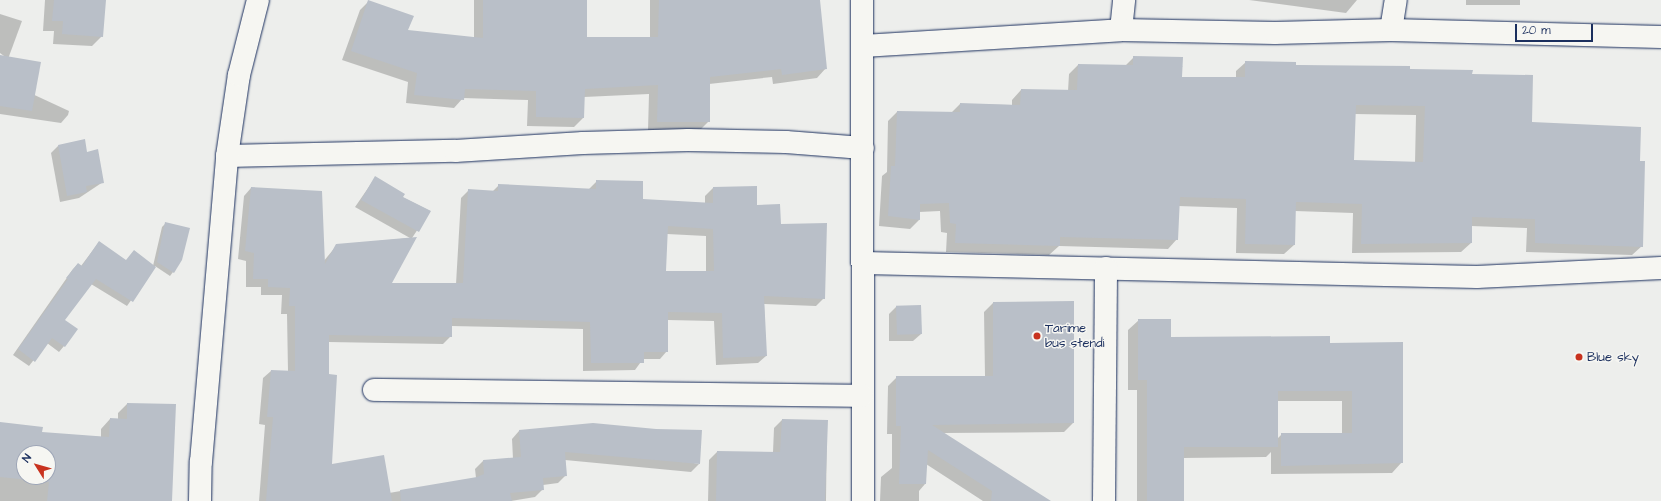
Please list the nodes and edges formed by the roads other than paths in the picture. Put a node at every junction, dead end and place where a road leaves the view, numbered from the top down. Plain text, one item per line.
1 (258, 0) edge
2 (862, 0) edge
3 (1124, 0) edge
4 (1396, 0) edge
5 (1122, 30) junction
6 (1391, 30) junction
7 (1661, 37) edge
8 (863, 46) junction
9 (863, 148) junction
10 (227, 156) junction
11 (864, 263) junction
12 (1106, 268) junction
13 (1661, 268) edge
14 (374, 390) dead end
15 (862, 396) junction
16 (200, 501) edge
17 (862, 501) edge
18 (1104, 501) edge

1 - 10 street
2 - 8 street
3 - 5 street
4 - 6 street
5 - 6 street
5 - 8 street
6 - 7 street
8 - 9 street
9 - 10 street
9 - 11 street
10 - 16 street
11 - 12 street
11 - 15 street
12 - 13 street
12 - 18 street
14 - 15 street
15 - 17 street

